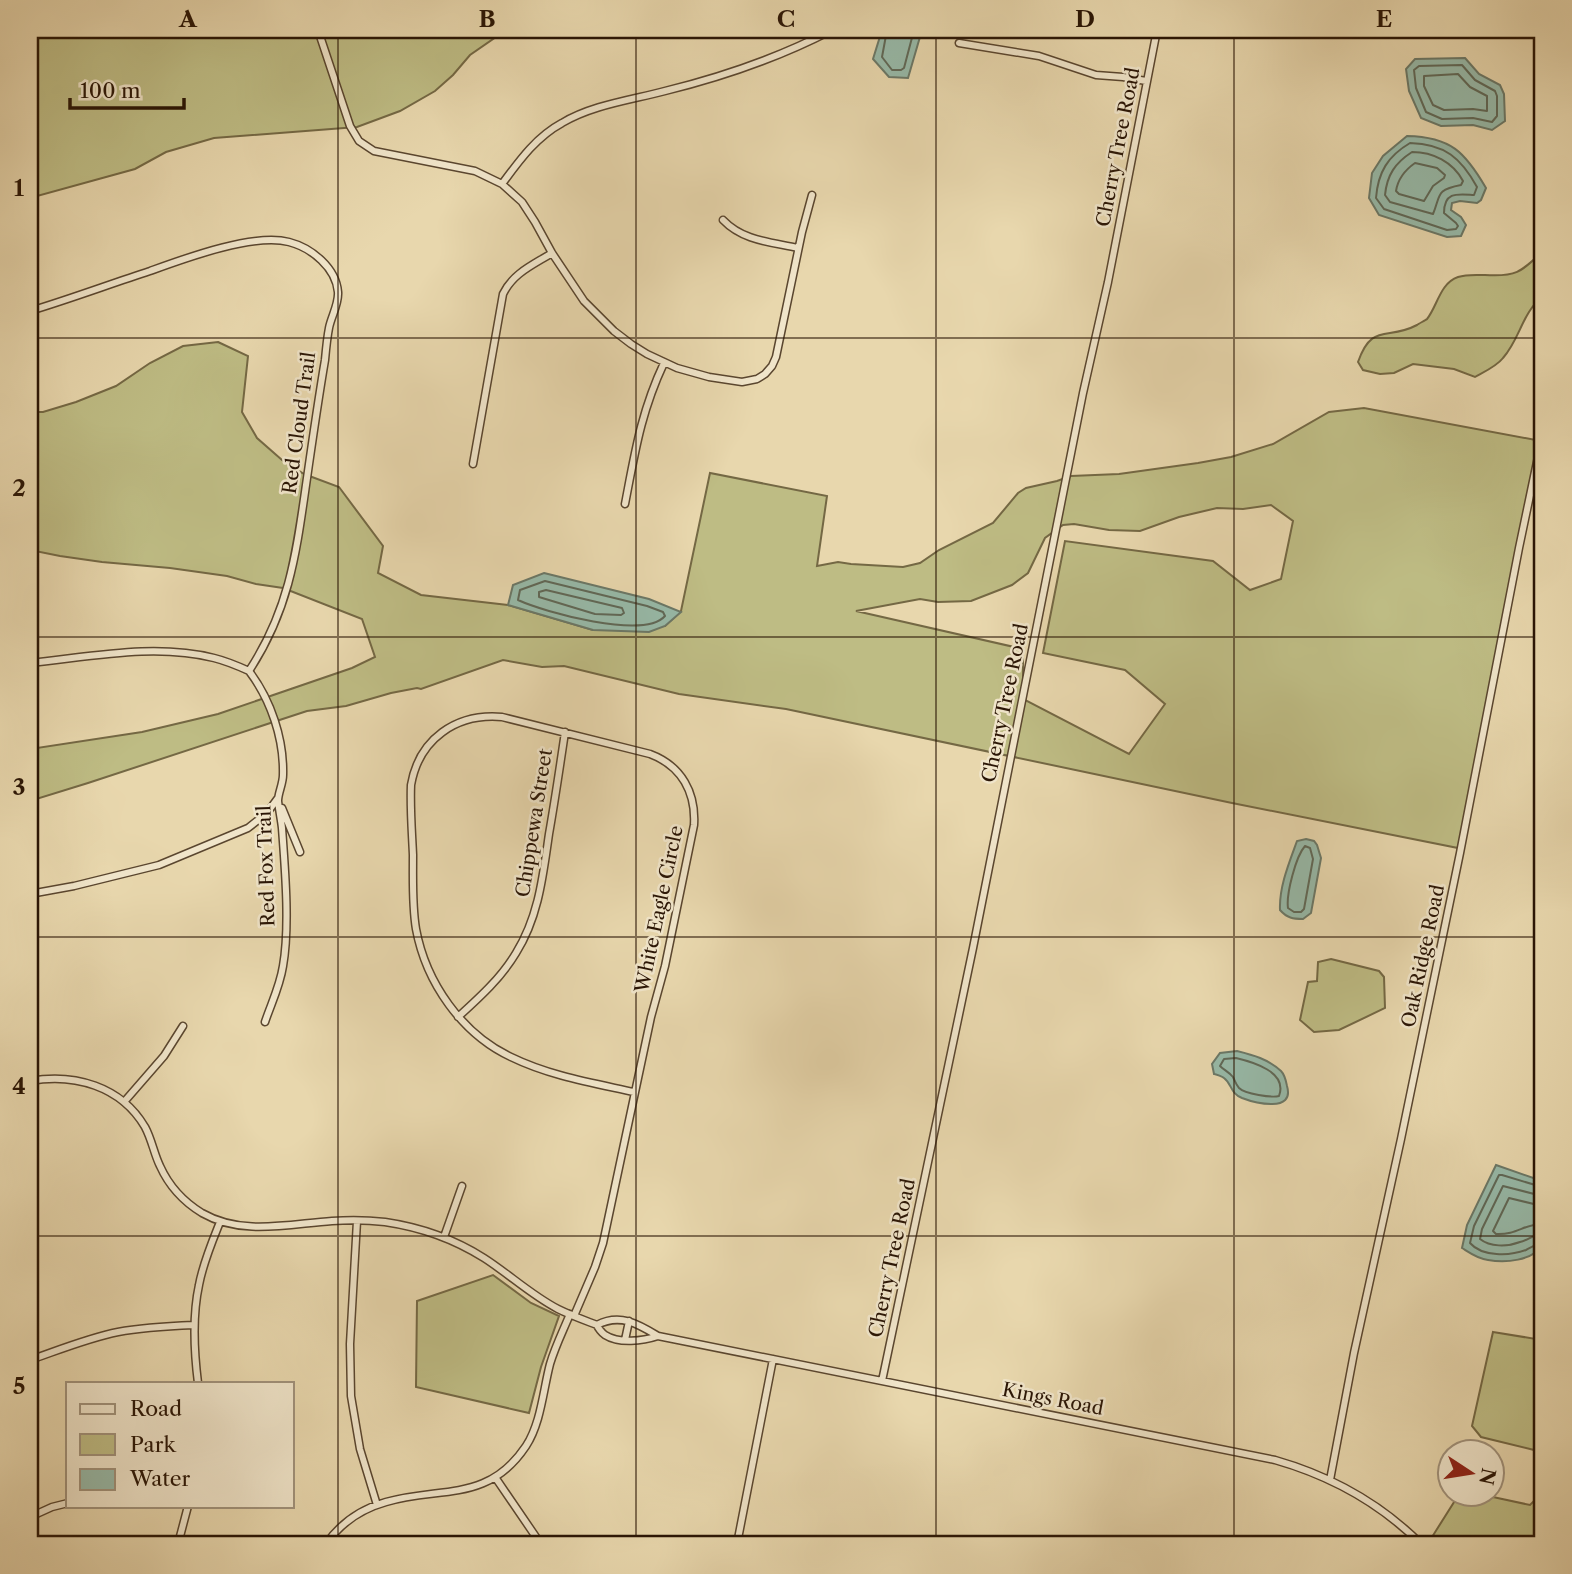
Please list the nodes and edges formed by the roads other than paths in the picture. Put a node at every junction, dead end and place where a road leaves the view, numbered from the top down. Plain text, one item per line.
1 (318, 30) edge
2 (832, 30) edge
3 (1157, 30) edge
4 (959, 43) dead end
5 (1146, 81) junction
6 (502, 184) junction
7 (812, 195) dead end
8 (723, 220) dead end
9 (798, 248) junction
10 (552, 253) junction
11 (30, 311) edge
12 (664, 363) junction
13 (1542, 438) edge
14 (473, 464) dead end
15 (625, 503) dead end
16 (30, 663) edge
17 (250, 670) junction
18 (565, 732) junction
19 (278, 798) junction
20 (300, 852) dead end
21 (30, 894) edge
22 (458, 1017) junction
23 (265, 1022) dead end
24 (183, 1026) dead end
25 (30, 1081) edge
26 (635, 1092) junction
27 (124, 1102) junction
28 (462, 1186) dead end
29 (357, 1221) junction
30 (220, 1222) junction
31 (444, 1237) junction
32 (572, 1315) junction
33 (629, 1321) junction
34 (194, 1325) junction
35 (597, 1325) junction
36 (658, 1336) junction
37 (625, 1340) junction
38 (773, 1359) junction
39 (30, 1360) edge
40 (881, 1381) junction
41 (198, 1382) edge
42 (495, 1477) junction
43 (1330, 1480) junction
44 (66, 1504) edge
45 (377, 1505) junction
46 (187, 1508) edge
47 (30, 1517) edge
48 (536, 1537) dead end
49 (178, 1544) edge
50 (326, 1544) edge
51 (737, 1544) edge
52 (1421, 1544) edge

1 - 6 street
2 - 6 street
3 - 5 street, Cherry Tree Road
4 - 5 street
5 - 40 street, Cherry Tree Road
6 - 10 street
7 - 9 street
8 - 9 street
9 - 12 street
10 - 12 street
10 - 14 street
11 - 17 street, Red Cloud Trail
12 - 15 street
13 - 43 street, Oak Ridge Road
16 - 17 street
17 - 19 street, Red Fox Trail
18 - 22 street, Chippewa Street
18 - 22 street, White Eagle Circle
18 - 26 street, White Eagle Circle
19 - 20 street
19 - 21 street
19 - 23 street, Red Fox Trail
22 - 26 street, White Eagle Circle
24 - 27 street
25 - 27 street
26 - 32 street, White Eagle Circle
27 - 30 street
28 - 31 street
29 - 30 street
29 - 31 street
29 - 45 street
30 - 34 street
31 - 32 street
32 - 35 street
32 - 42 street, White Eagle Circle
33 - 35 street
33 - 36 street, Kings Road
33 - 37 street
34 - 39 street
34 - 41 street
35 - 37 street
36 - 37 street, Kings Road
36 - 38 street, Kings Road
38 - 40 street, Kings Road
38 - 51 street
40 - 43 street, Kings Road
42 - 45 street
42 - 48 street
43 - 52 street, Kings Road
44 - 47 street
45 - 50 street
46 - 49 street

